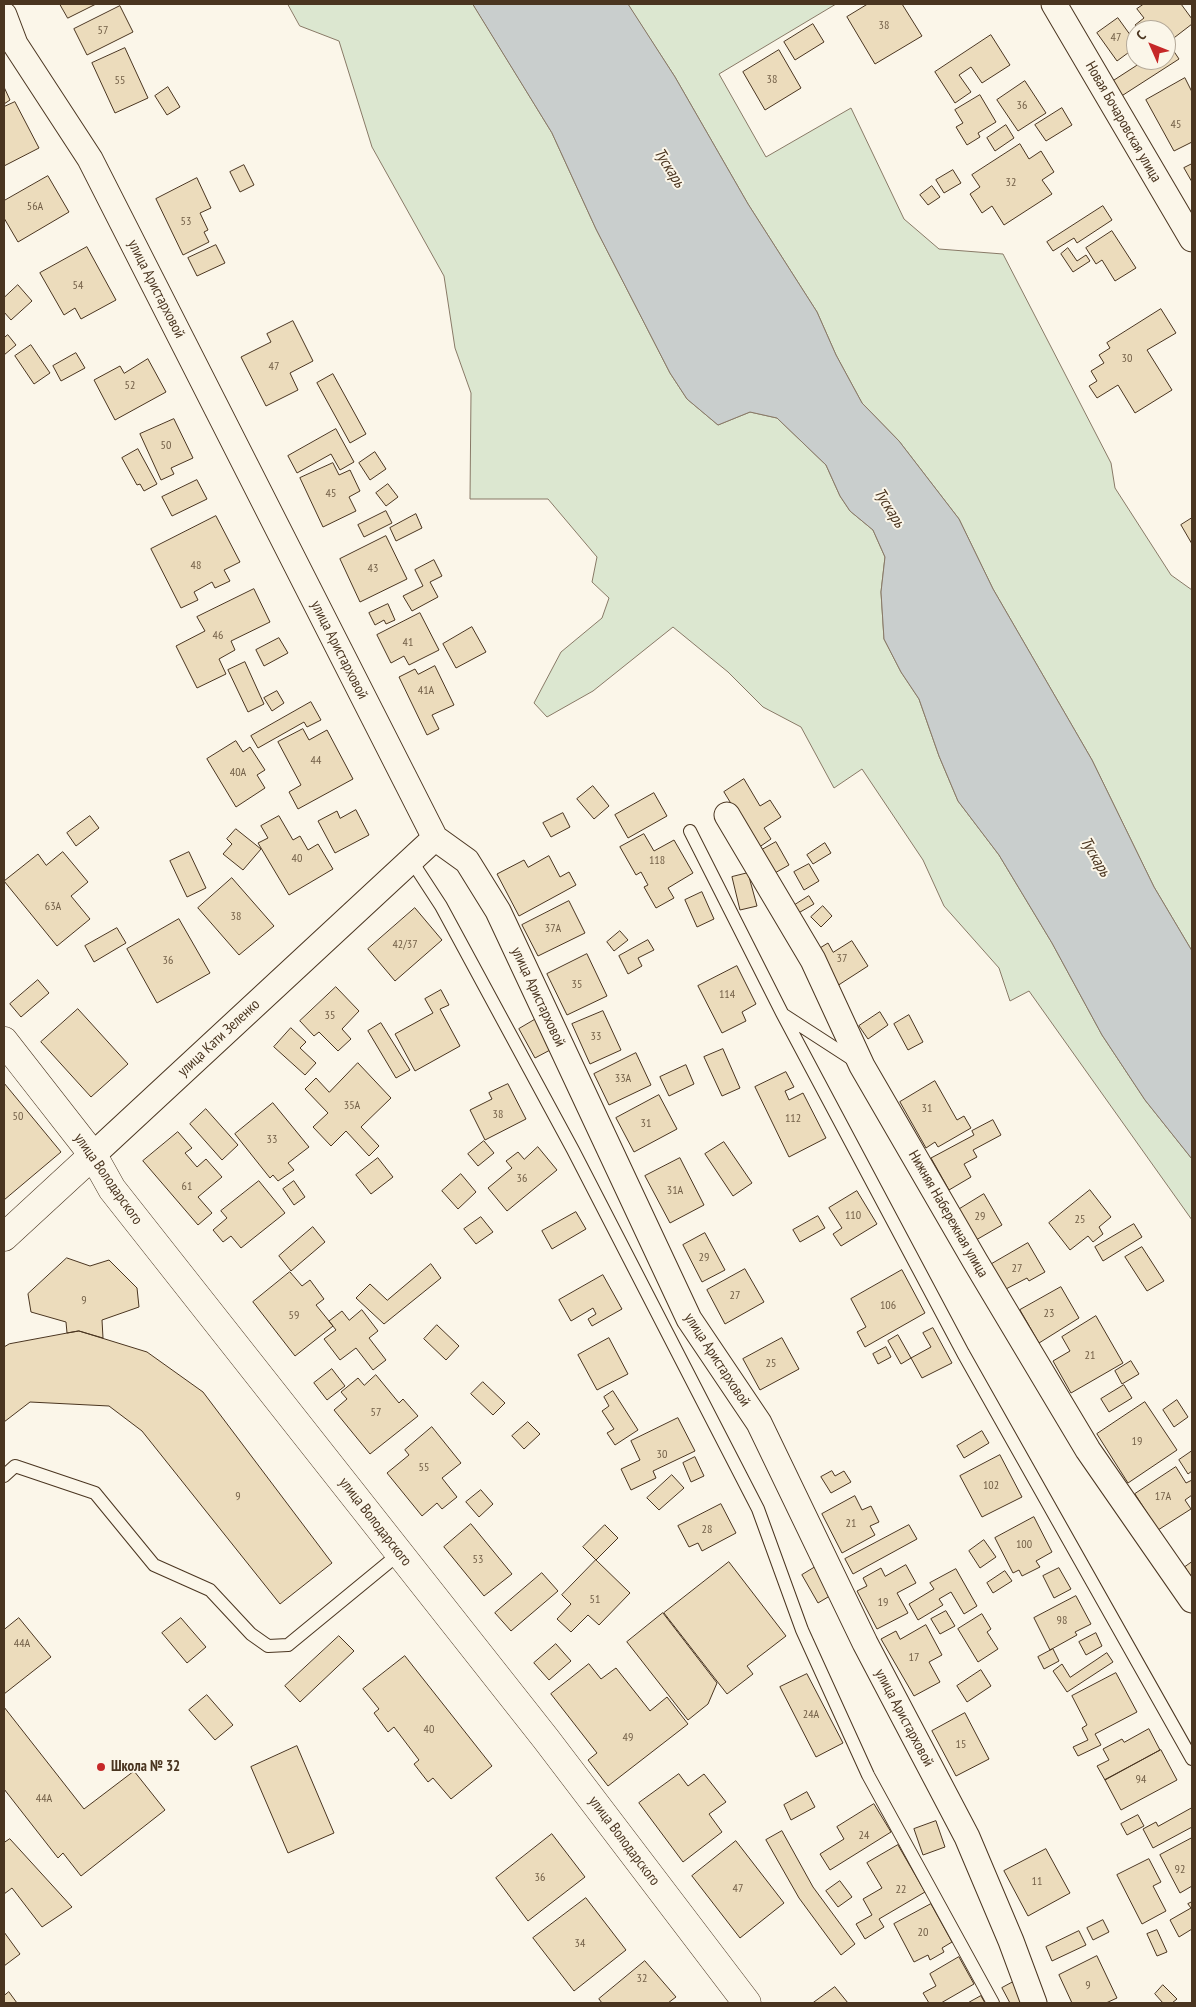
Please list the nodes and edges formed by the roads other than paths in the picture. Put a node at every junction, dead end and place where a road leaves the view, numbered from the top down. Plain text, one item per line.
1 (1054, 4) edge
2 (4, 15) edge
3 (1192, 239) edge
4 (727, 815) dead end
5 (690, 831) dead end
6 (434, 838) junction
7 (411, 860) junction
8 (782, 1013) junction
9 (4, 1040) edge
10 (862, 1066) junction
11 (93, 1154) junction
12 (4, 1237) edge
13 (4, 1476) edge
14 (400, 1553) junction
15 (1192, 1600) edge
16 (1192, 1759) edge
17 (747, 2003) edge
18 (993, 2003) edge
19 (1034, 2003) edge

1 - 3 street, Новая Бочаровская улица
2 - 6 street, улица Аристарховой
4 - 10 street, Нижняя Набережная улица
5 - 8 lane
6 - 7 street, улица Кати Зеленко
6 - 19 street, улица Аристарховой
7 - 11 street, улица Кати Зеленко
7 - 18 lane
8 - 10 lane
8 - 16 lane
9 - 11 street, улица Володарского
10 - 15 street, Нижняя Набережная улица
11 - 12 street, улица Кати Зеленко
11 - 14 street, улица Володарского
13 - 14 lane
14 - 17 street, улица Володарского

